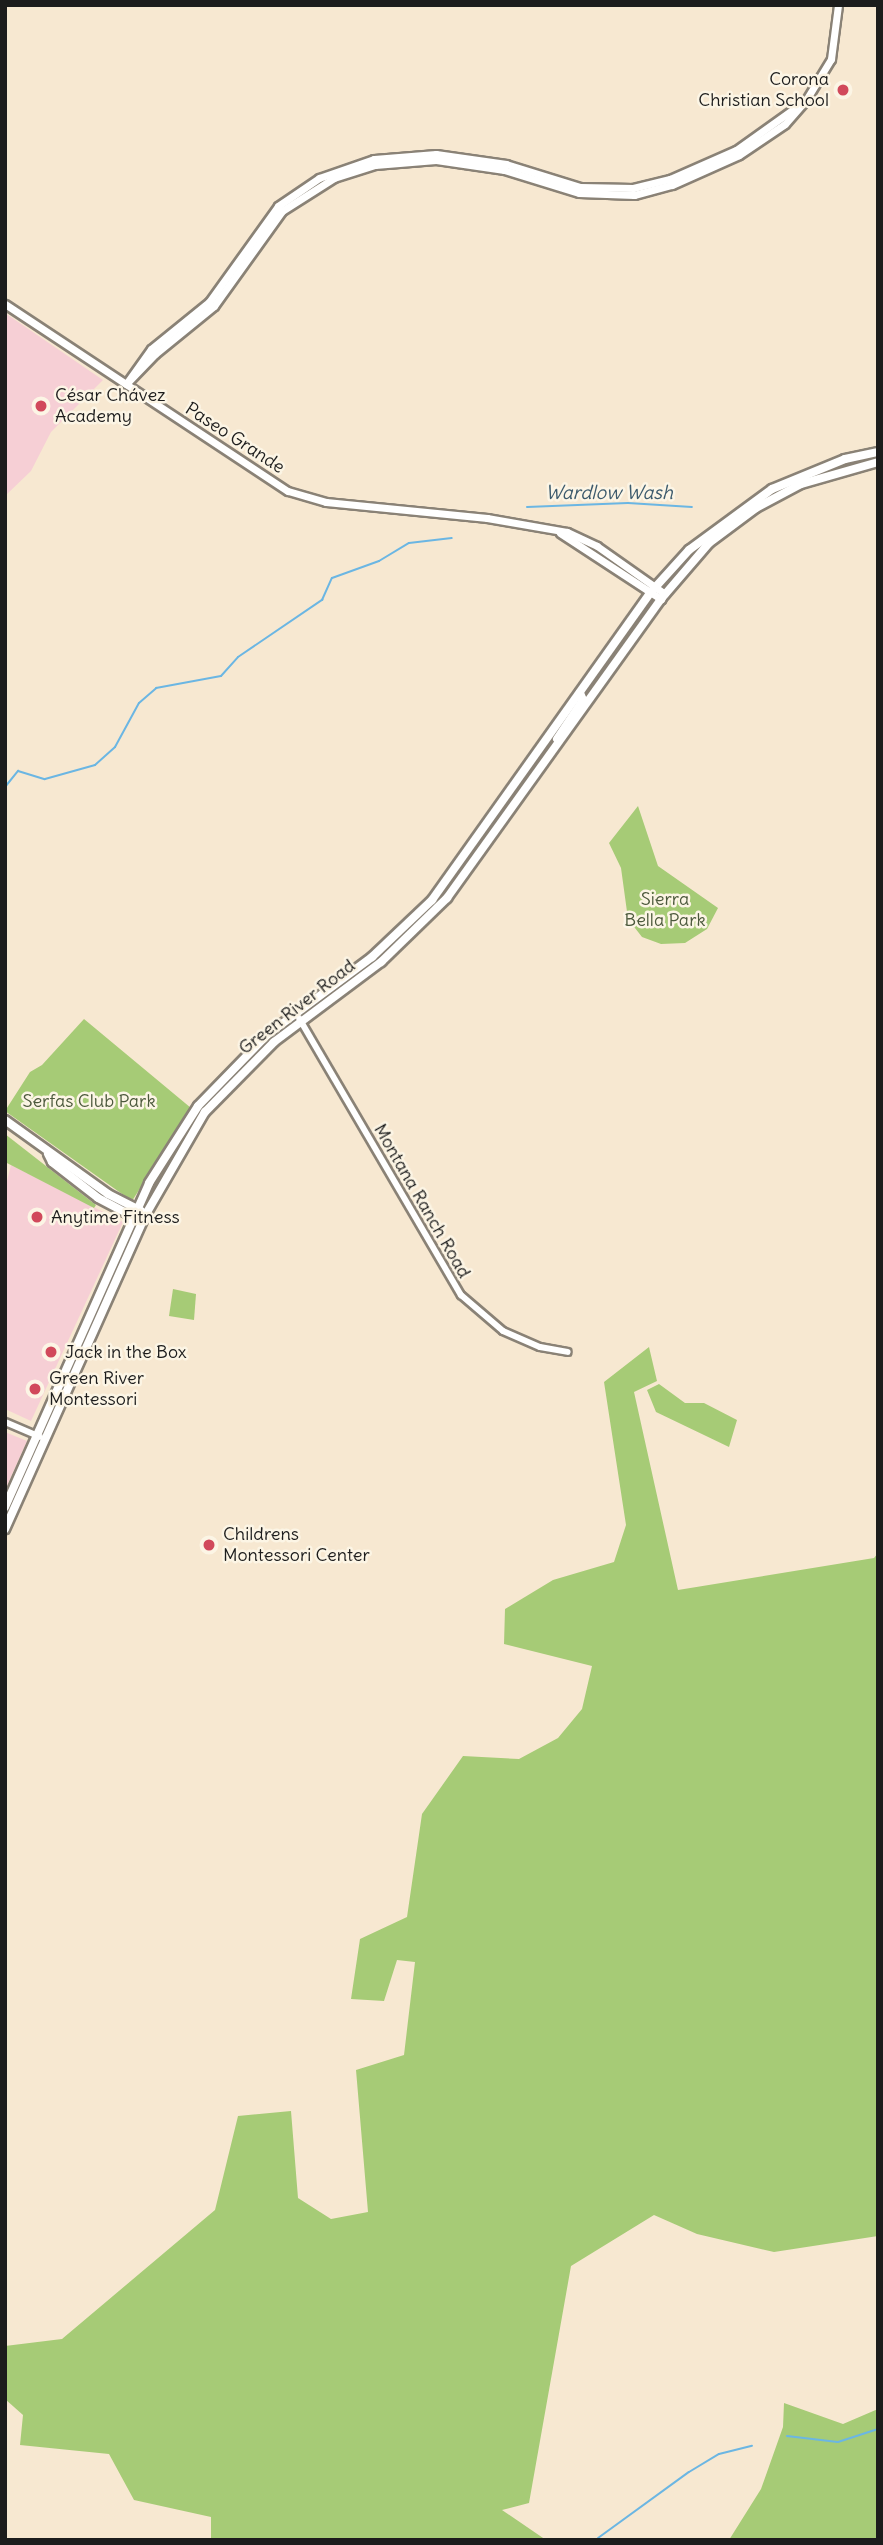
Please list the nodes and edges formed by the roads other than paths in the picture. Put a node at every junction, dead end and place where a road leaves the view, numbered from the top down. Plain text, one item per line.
1 (838, 5) edge
2 (5, 304) edge
3 (126, 384) junction
4 (878, 452) edge
5 (878, 462) edge
6 (654, 589) junction
7 (663, 596) junction
8 (580, 693) junction
9 (551, 755) junction
10 (298, 1017) junction
11 (5, 1120) edge
12 (135, 1213) junction
13 (145, 1218) junction
14 (568, 1352) dead end
15 (5, 1422) edge
16 (41, 1438) junction
17 (5, 1507) edge
18 (6, 1527) edge

1 - 3 main road
2 - 3 main road, Paseo Grande
3 - 6 main road, Paseo Grande
4 - 6 main road, Green River Road
5 - 7 main road, Green River Road
6 - 7 main road, Paseo Grande
6 - 8 main road, Green River Road
7 - 9 main road, Green River Road
8 - 9 main road
8 - 10 main road, Green River Road
9 - 10 main road, Green River Road
10 - 12 main road, Green River Road
10 - 13 main road, Green River Road
10 - 14 street, Montana Ranch Road
11 - 12 main road
12 - 13 main road
12 - 16 main road, Green River Road
13 - 16 main road, Green River Road
15 - 16 street
16 - 17 main road, Green River Road
16 - 18 main road, Green River Road

